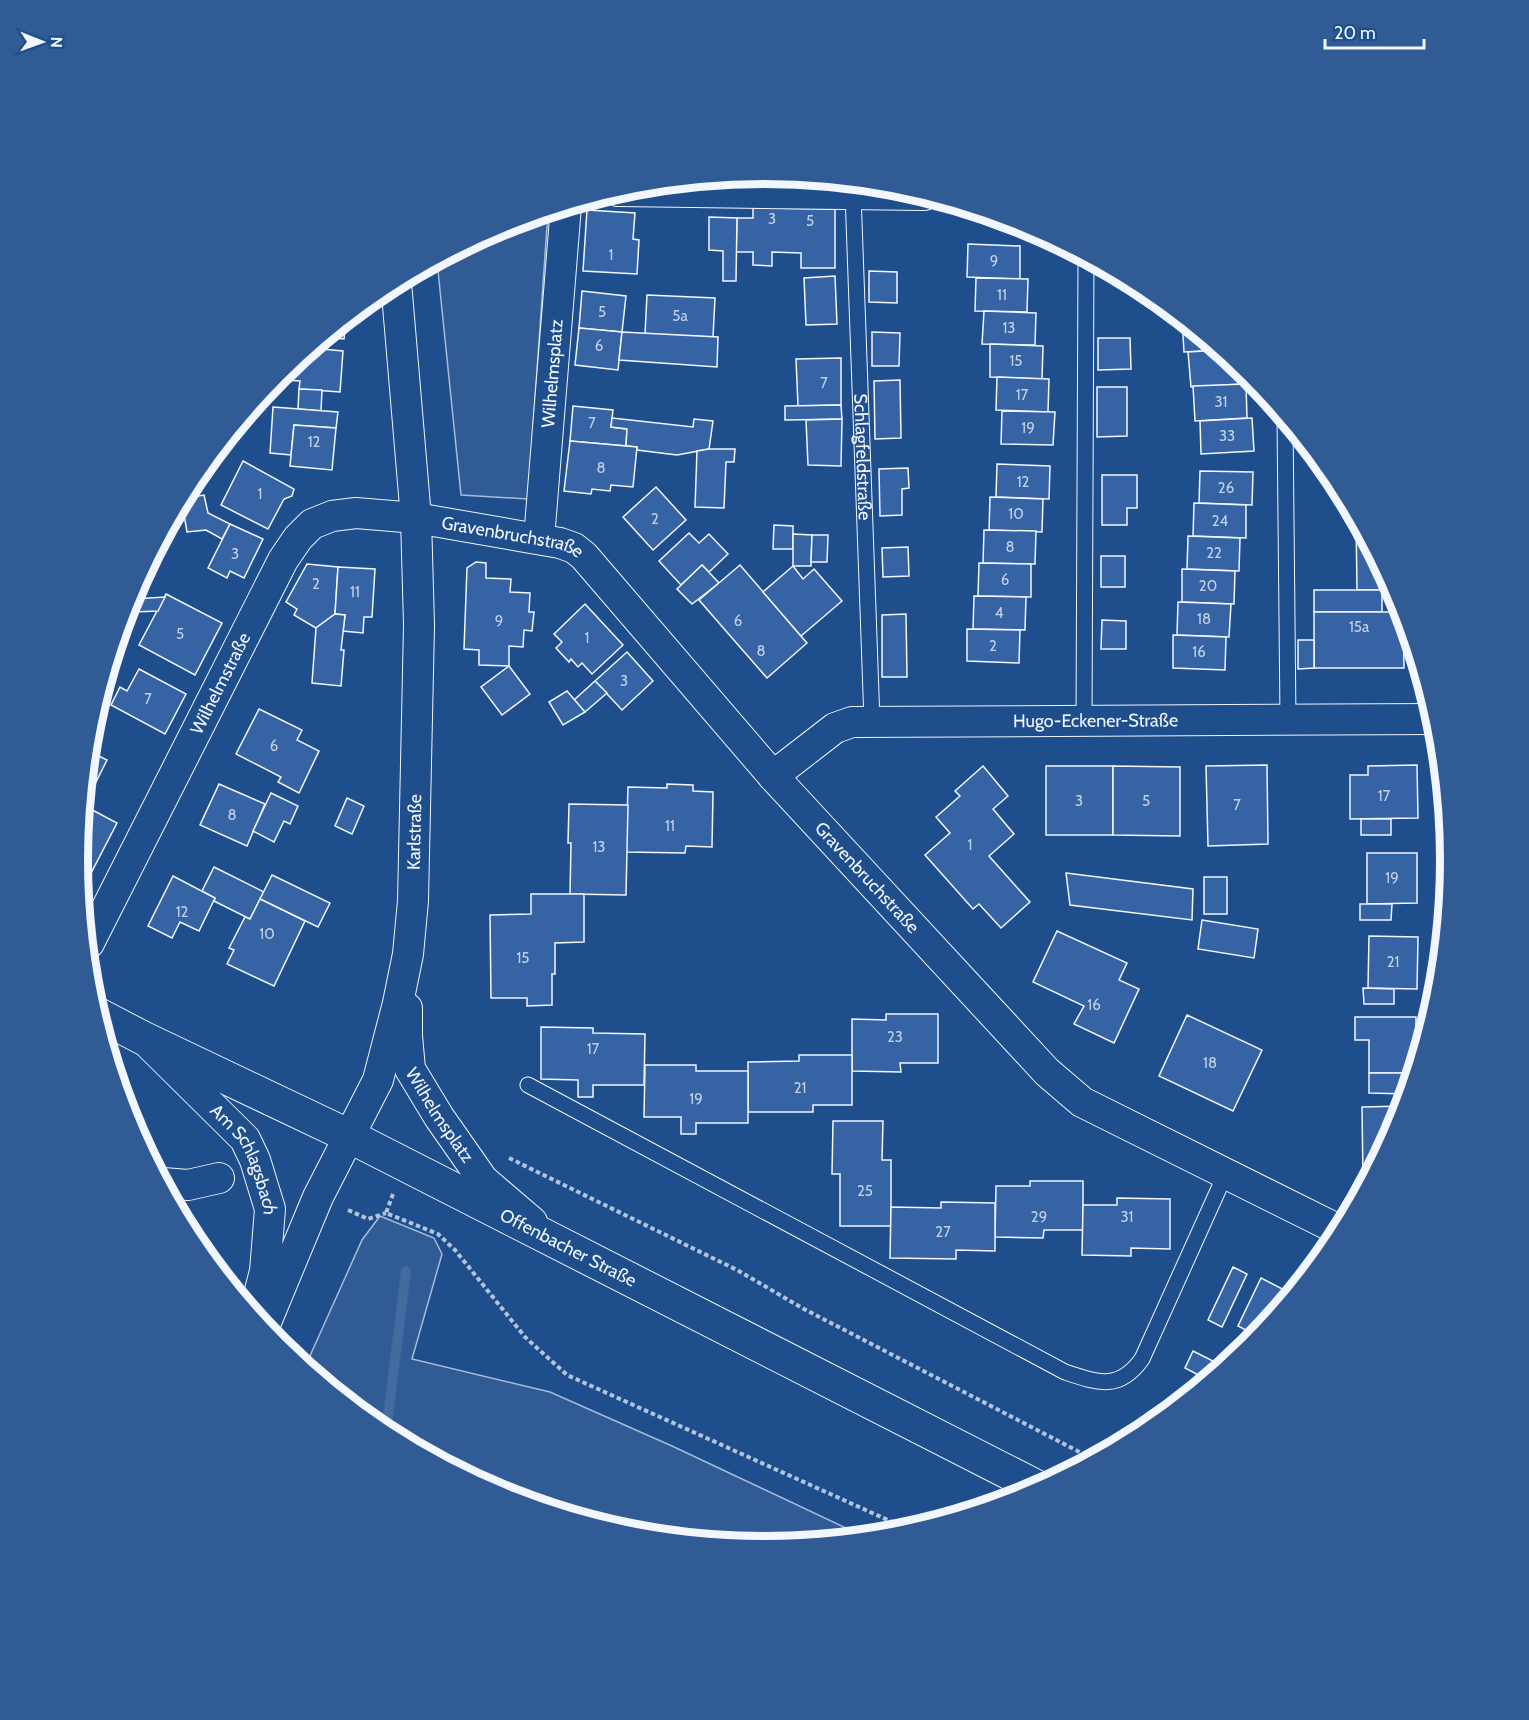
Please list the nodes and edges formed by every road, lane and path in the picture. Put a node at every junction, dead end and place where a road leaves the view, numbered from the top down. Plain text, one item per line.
1 (667, 191) edge
2 (853, 193) junction
3 (875, 194) edge
4 (565, 214) edge
5 (1086, 266) edge
6 (397, 293) edge
7 (1285, 429) edge
8 (416, 518) junction
9 (539, 539) junction
10 (1426, 719) edge
11 (1084, 720) junction
12 (1288, 720) junction
13 (872, 721) junction
14 (773, 776) junction
15 (93, 935) edge
16 (408, 954) junction
17 (108, 1020) edge
18 (142, 1038) junction
19 (528, 1085) dead end
20 (349, 1136) junction
21 (505, 1156) dead end
22 (405, 1166) junction
23 (1226, 1175) junction
24 (219, 1178) dead end
25 (171, 1184) edge
26 (1333, 1227) edge
27 (552, 1240) junction
28 (256, 1306) edge
29 (268, 1319) edge
30 (1085, 1454) edge
31 (1028, 1483) edge
32 (894, 1523) edge

1 - 2 street
2 - 3 street
2 - 13 lane, Schlagfeldstraße
4 - 9 street, Wilhelmsplatz
5 - 11 lane
6 - 8 street
7 - 12 lane
8 - 9 street, Gravenbruchstraße
8 - 15 street, Wilhelmstraße
8 - 16 street, Karlstraße
9 - 14 street, Gravenbruchstraße
10 - 12 street, Hugo-Eckener-Straße
11 - 12 street, Hugo-Eckener-Straße
11 - 13 street, Hugo-Eckener-Straße
13 - 14 street, Hugo-Eckener-Straße
14 - 23 street, Gravenbruchstraße
16 - 20 street, Karlstraße
16 - 27 street, Wilhelmsplatz
17 - 18 street, Offenbacher Straße
18 - 20 street, Offenbacher Straße
18 - 28 street, Am Schlagsbach
19 - 23 lane
20 - 22 street, Offenbacher Straße
20 - 29 street
21 - 30 path
22 - 27 street, Offenbacher Straße
22 - 32 path
23 - 26 street, Gravenbruchstraße
24 - 25 street
27 - 31 street, Offenbacher Straße

